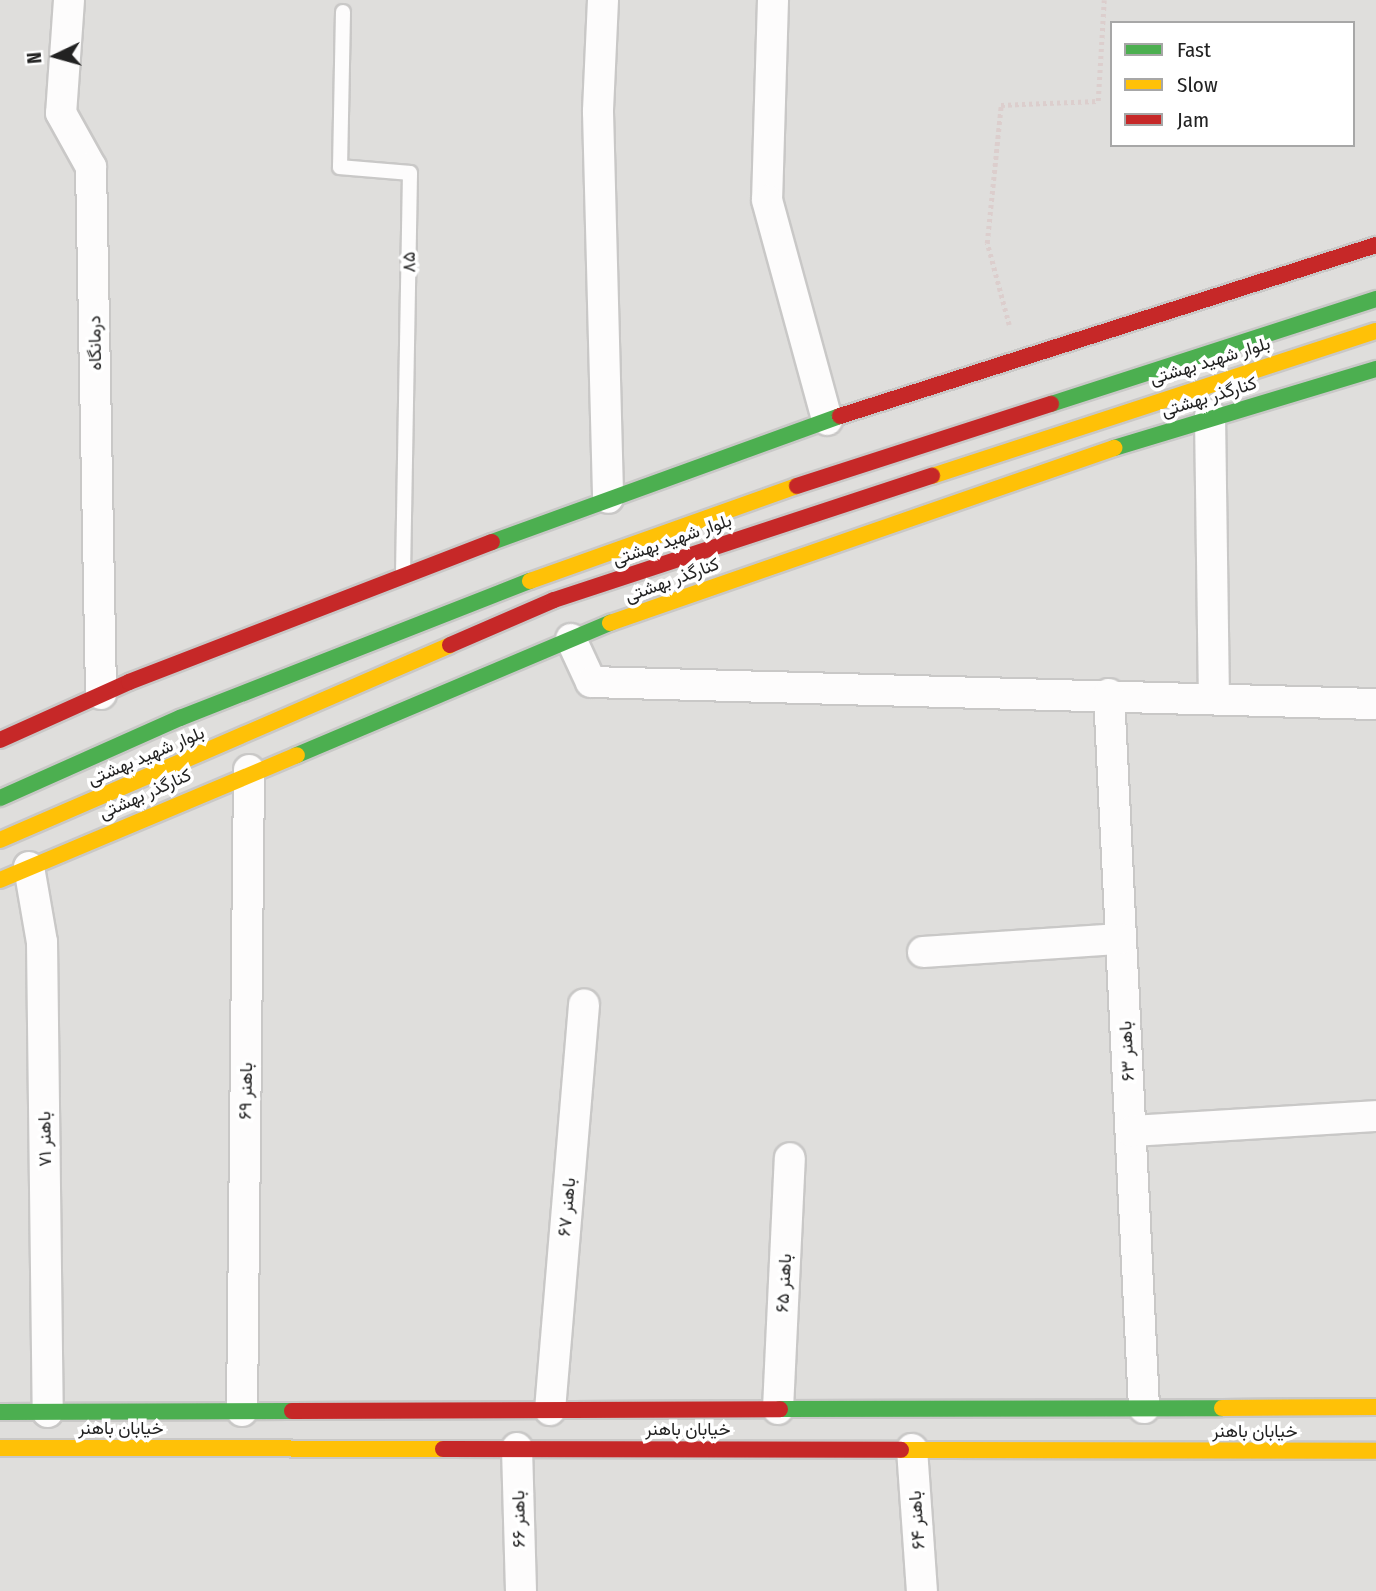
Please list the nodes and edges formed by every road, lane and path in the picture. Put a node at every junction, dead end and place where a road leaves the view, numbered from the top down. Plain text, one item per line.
1 (69, 0) edge
2 (603, 0) edge
3 (773, 0) edge
4 (1104, 0) edge
5 (343, 12) dead end
6 (1376, 245) edge
7 (1376, 299) edge
8 (1376, 331) edge
9 (1016, 357) junction
10 (1376, 369) edge
11 (1210, 415) junction
12 (827, 420) junction
13 (608, 498) junction
14 (403, 576) junction
15 (571, 639) junction
16 (101, 694) junction
17 (1110, 694) junction
18 (1214, 698) junction
19 (1376, 704) edge
20 (0, 740) edge
21 (249, 770) junction
22 (0, 798) edge
23 (0, 840) edge
24 (29, 867) junction
25 (0, 880) edge
26 (1121, 939) junction
27 (923, 952) dead end
28 (584, 1004) dead end
29 (1376, 1116) edge
30 (1131, 1131) junction
31 (790, 1158) dead end
32 (1376, 1407) edge
33 (1144, 1408) junction
34 (778, 1409) junction
35 (550, 1410) junction
36 (242, 1411) junction
37 (0, 1412) edge
38 (48, 1412) junction
39 (0, 1448) edge
40 (517, 1448) junction
41 (912, 1449) junction
42 (1376, 1451) edge
43 (521, 1591) edge
44 (922, 1591) edge

1 - 16 street, درمانگاه
2 - 13 street
3 - 12 street
4 - 9 path
5 - 14 lane, ۸۵
6 - 9 main road
7 - 22 main road, بلوار شهید بهشتی
8 - 23 main road, بلوار شهید بهشتی
9 - 12 main road
10 - 11 main road, کنارگذر بهشتی
11 - 15 main road, کنارگذر بهشتی
11 - 18 street
12 - 13 main road
13 - 14 main road
14 - 16 main road
15 - 17 street
15 - 21 main road, کنارگذر بهشتی
16 - 20 main road
17 - 18 street
17 - 26 street, باهنر ۶۳
18 - 19 street
21 - 24 main road, کنارگذر بهشتی
21 - 36 street, باهنر ۶۹
24 - 25 main road, کنارگذر بهشتی
24 - 38 street, باهنر ۷۱
26 - 27 street
26 - 30 street, باهنر ۶۳
28 - 35 street, باهنر ۶۷
29 - 30 street
30 - 33 street, باهنر ۶۳
31 - 34 street, باهنر ۶۵
32 - 33 main road, خیابان باهنر
33 - 34 main road, خیابان باهنر
34 - 35 main road, خیابان باهنر
35 - 36 main road, خیابان باهنر
36 - 38 main road, خیابان باهنر
37 - 38 main road, خیابان باهنر
39 - 40 main road, خیابان باهنر
40 - 41 main road, خیابان باهنر
40 - 43 street, باهنر ۶۶
41 - 42 main road, خیابان باهنر
41 - 44 street, باهنر ۶۴

